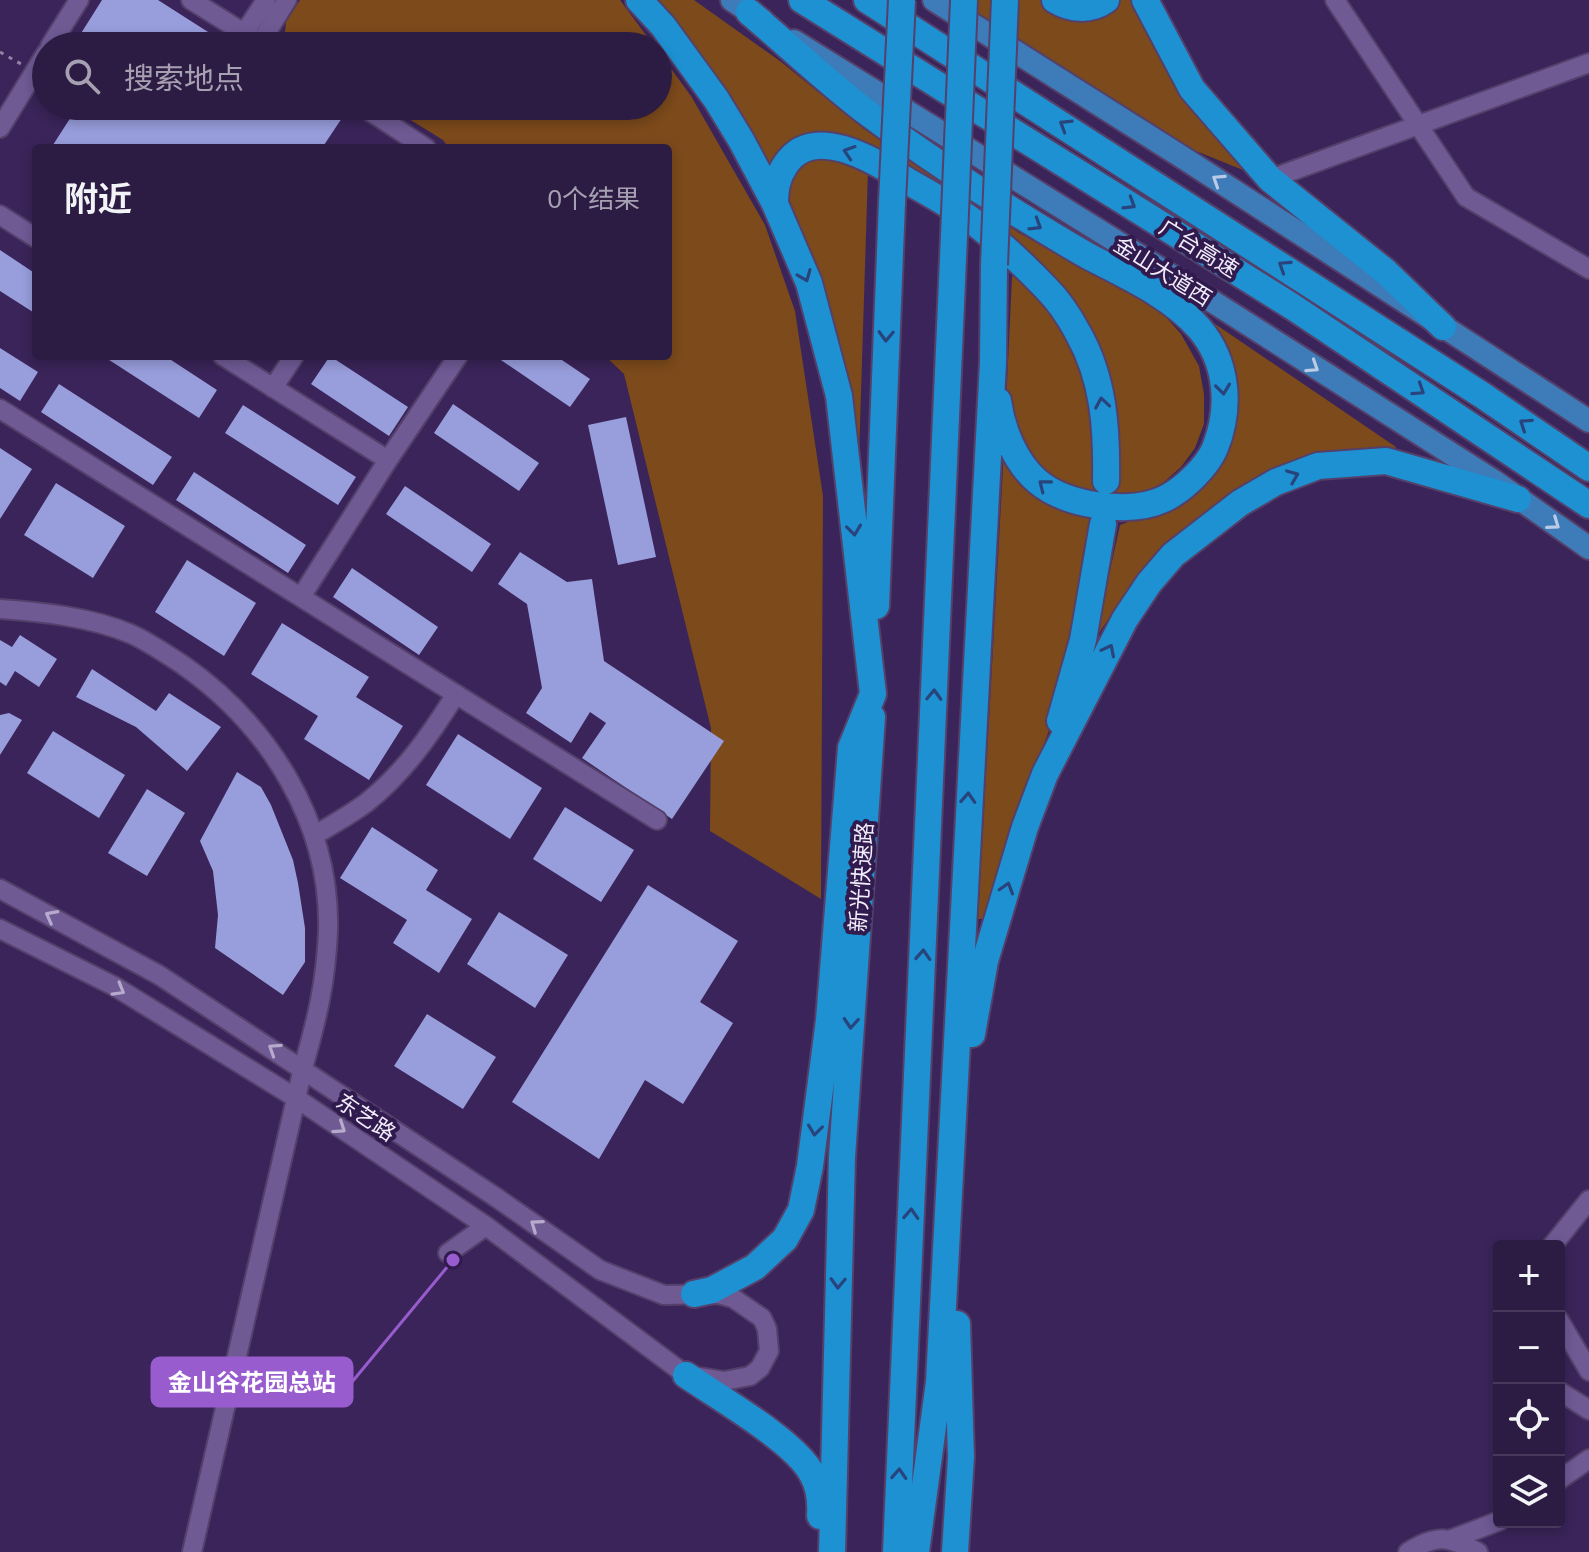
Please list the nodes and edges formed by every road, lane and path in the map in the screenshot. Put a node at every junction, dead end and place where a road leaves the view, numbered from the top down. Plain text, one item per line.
1 (79, 0) edge
2 (191, 0) edge
3 (266, 0) edge
4 (287, 0) edge
5 (639, 0) edge
6 (802, 0) edge
7 (867, 0) edge
8 (902, 0) edge
9 (934, 0) edge
10 (964, 0) edge
11 (1005, 0) edge
12 (1055, 0) edge
13 (1106, 0) edge
14 (1145, 0) edge
15 (1335, 0) edge
16 (740, 6) edge
17 (59, 32) edge
18 (244, 32) edge
19 (259, 32) edge
20 (263, 32) edge
21 (667, 32) edge
22 (672, 38) edge
23 (0, 52) edge
24 (1589, 63) edge
25 (32, 72) edge
26 (32, 76) edge
27 (383, 120) edge
28 (1419, 125) junction
29 (0, 128) edge
30 (420, 144) edge
31 (1270, 179) junction
32 (775, 204) junction
33 (0, 215) edge
34 (32, 235) edge
35 (1589, 269) edge
36 (1443, 327) junction
37 (229, 360) edge
38 (291, 360) edge
39 (455, 360) edge
40 (993, 362) junction
41 (273, 388) junction
42 (0, 409) edge
43 (1589, 421) edge
44 (388, 460) junction
45 (1589, 468) edge
46 (1106, 481) dead end
47 (1518, 499) junction
48 (1589, 505) edge
49 (1103, 524) dead end
50 (1589, 548) edge
51 (301, 597) junction
52 (0, 609) edge
53 (456, 694) junction
54 (873, 694) junction
55 (1045, 774) junction
56 (657, 820) dead end
57 (314, 836) junction
58 (0, 889) edge
59 (0, 929) edge
60 (303, 1068) junction
61 (296, 1098) junction
62 (954, 1128) junction
63 (1589, 1200) edge
64 (486, 1226) junction
65 (1557, 1240) edge
66 (946, 1247) junction
67 (448, 1253) dead end
68 (694, 1294) junction
69 (1565, 1330) edge
70 (1589, 1371) edge
71 (686, 1375) junction
72 (1565, 1395) edge
73 (1589, 1410) edge
74 (1589, 1459) edge
75 (1565, 1476) edge
76 (1493, 1523) edge
77 (1452, 1539) junction
78 (192, 1552) edge
79 (817, 1552) edge
80 (832, 1552) edge
81 (896, 1552) edge
82 (916, 1552) edge
83 (955, 1552) edge
84 (1408, 1552) edge
85 (1478, 1552) edge

1 - 17 street
2 - 18 street
3 - 19 street
4 - 20 street
5 - 21 highway
6 -> 48 highway, 广台高速
45 -> 7 highway, 广台高速
8 -> 54 highway, 新光快速路, bridge
36 -> 9 main road
81 -> 10 highway, bridge
11 - 40 highway, bridge
12 - 13 highway
14 - 31 highway
15 - 28 street
16 -> 40 highway
16 -> 47 main road, 金山大道西
22 - 32 highway
23 - 25 path
24 - 28 street
26 - 29 street
27 - 30 street
28 - 31 street
28 - 35 street
31 - 36 highway
46 -> 32 highway
32 -> 54 highway
33 - 34 street
36 - 43 main road
37 - 41 street
38 - 41 street
39 - 44 street
62 -> 40 highway
41 - 44 street
42 - 51 street
44 - 51 street
47 -> 50 main road, 金山大道西
55 -> 47 highway
49 - 55 highway
51 - 53 street
52 - 57 street
53 - 56 street
53 - 57 street
54 -> 68 highway
54 -> 80 highway, 新光快速路
62 -> 55 highway
57 - 60 street
60 -> 58 street, 东艺路
59 -> 61 street, 东艺路
60 - 61 street
68 -> 60 street, 东艺路
61 -> 64 street, 东艺路
61 - 78 street
62 - 66 highway
63 - 65 street
64 - 67 street
64 - 71 street, 东艺路
66 - 82 highway
66 - 83 highway
68 - 71 street, 东艺路
69 - 70 street
71 - 79 highway
72 - 73 street
74 - 75 street
76 - 77 street
77 - 84 street
77 - 85 street

